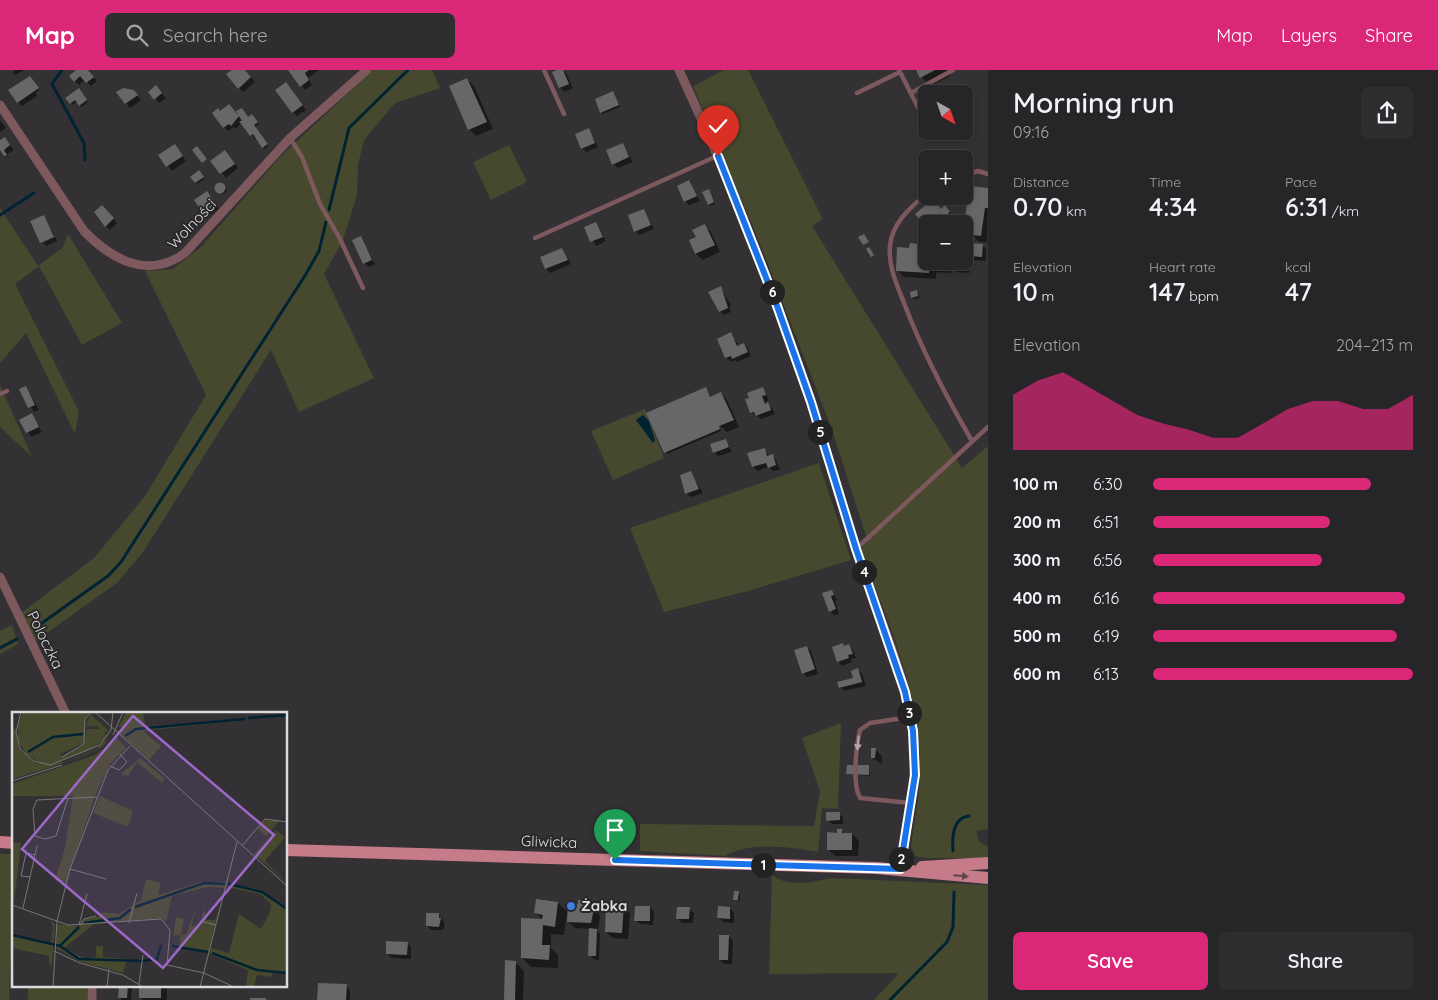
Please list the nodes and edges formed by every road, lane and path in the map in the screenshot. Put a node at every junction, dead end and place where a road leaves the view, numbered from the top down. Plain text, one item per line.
1 (367, 70) edge
2 (544, 70) edge
3 (679, 70) edge
4 (953, 70) edge
5 (900, 71) edge
6 (857, 93) dead end
7 (910, 93) junction
8 (0, 105) edge
9 (918, 108) edge
10 (564, 114) dead end
11 (290, 138) junction
12 (718, 156) junction
13 (973, 172) edge
14 (988, 174) edge
15 (918, 202) edge
16 (535, 238) dead end
17 (363, 288) dead end
18 (7, 391) dead end
19 (0, 394) edge
20 (988, 427) edge
21 (972, 441) junction
22 (856, 549) junction
23 (0, 577) edge
24 (65, 712) edge
25 (910, 717) junction
26 (910, 803) junction
27 (288, 850) edge
28 (988, 863) edge
29 (900, 869) junction
30 (988, 878) edge

1 - 11 street, Wolności
2 - 10 lane
3 - 12 street
4 - 7 lane
5 - 6 lane
5 - 7 lane
7 - 9 lane
8 - 11 street, Wolności
11 - 17 lane
12 - 16 lane
12 - 22 street
13 - 14 lane
15 - 21 lane
18 - 19 lane
20 - 21 lane
21 - 22 lane
22 - 25 street
23 - 24 street, Poloczka
25 - 26 street
25 -> 26 lane
26 - 29 street
27 - 29 main road, Gliwicka
28 - 29 main road
29 -> 30 main road

